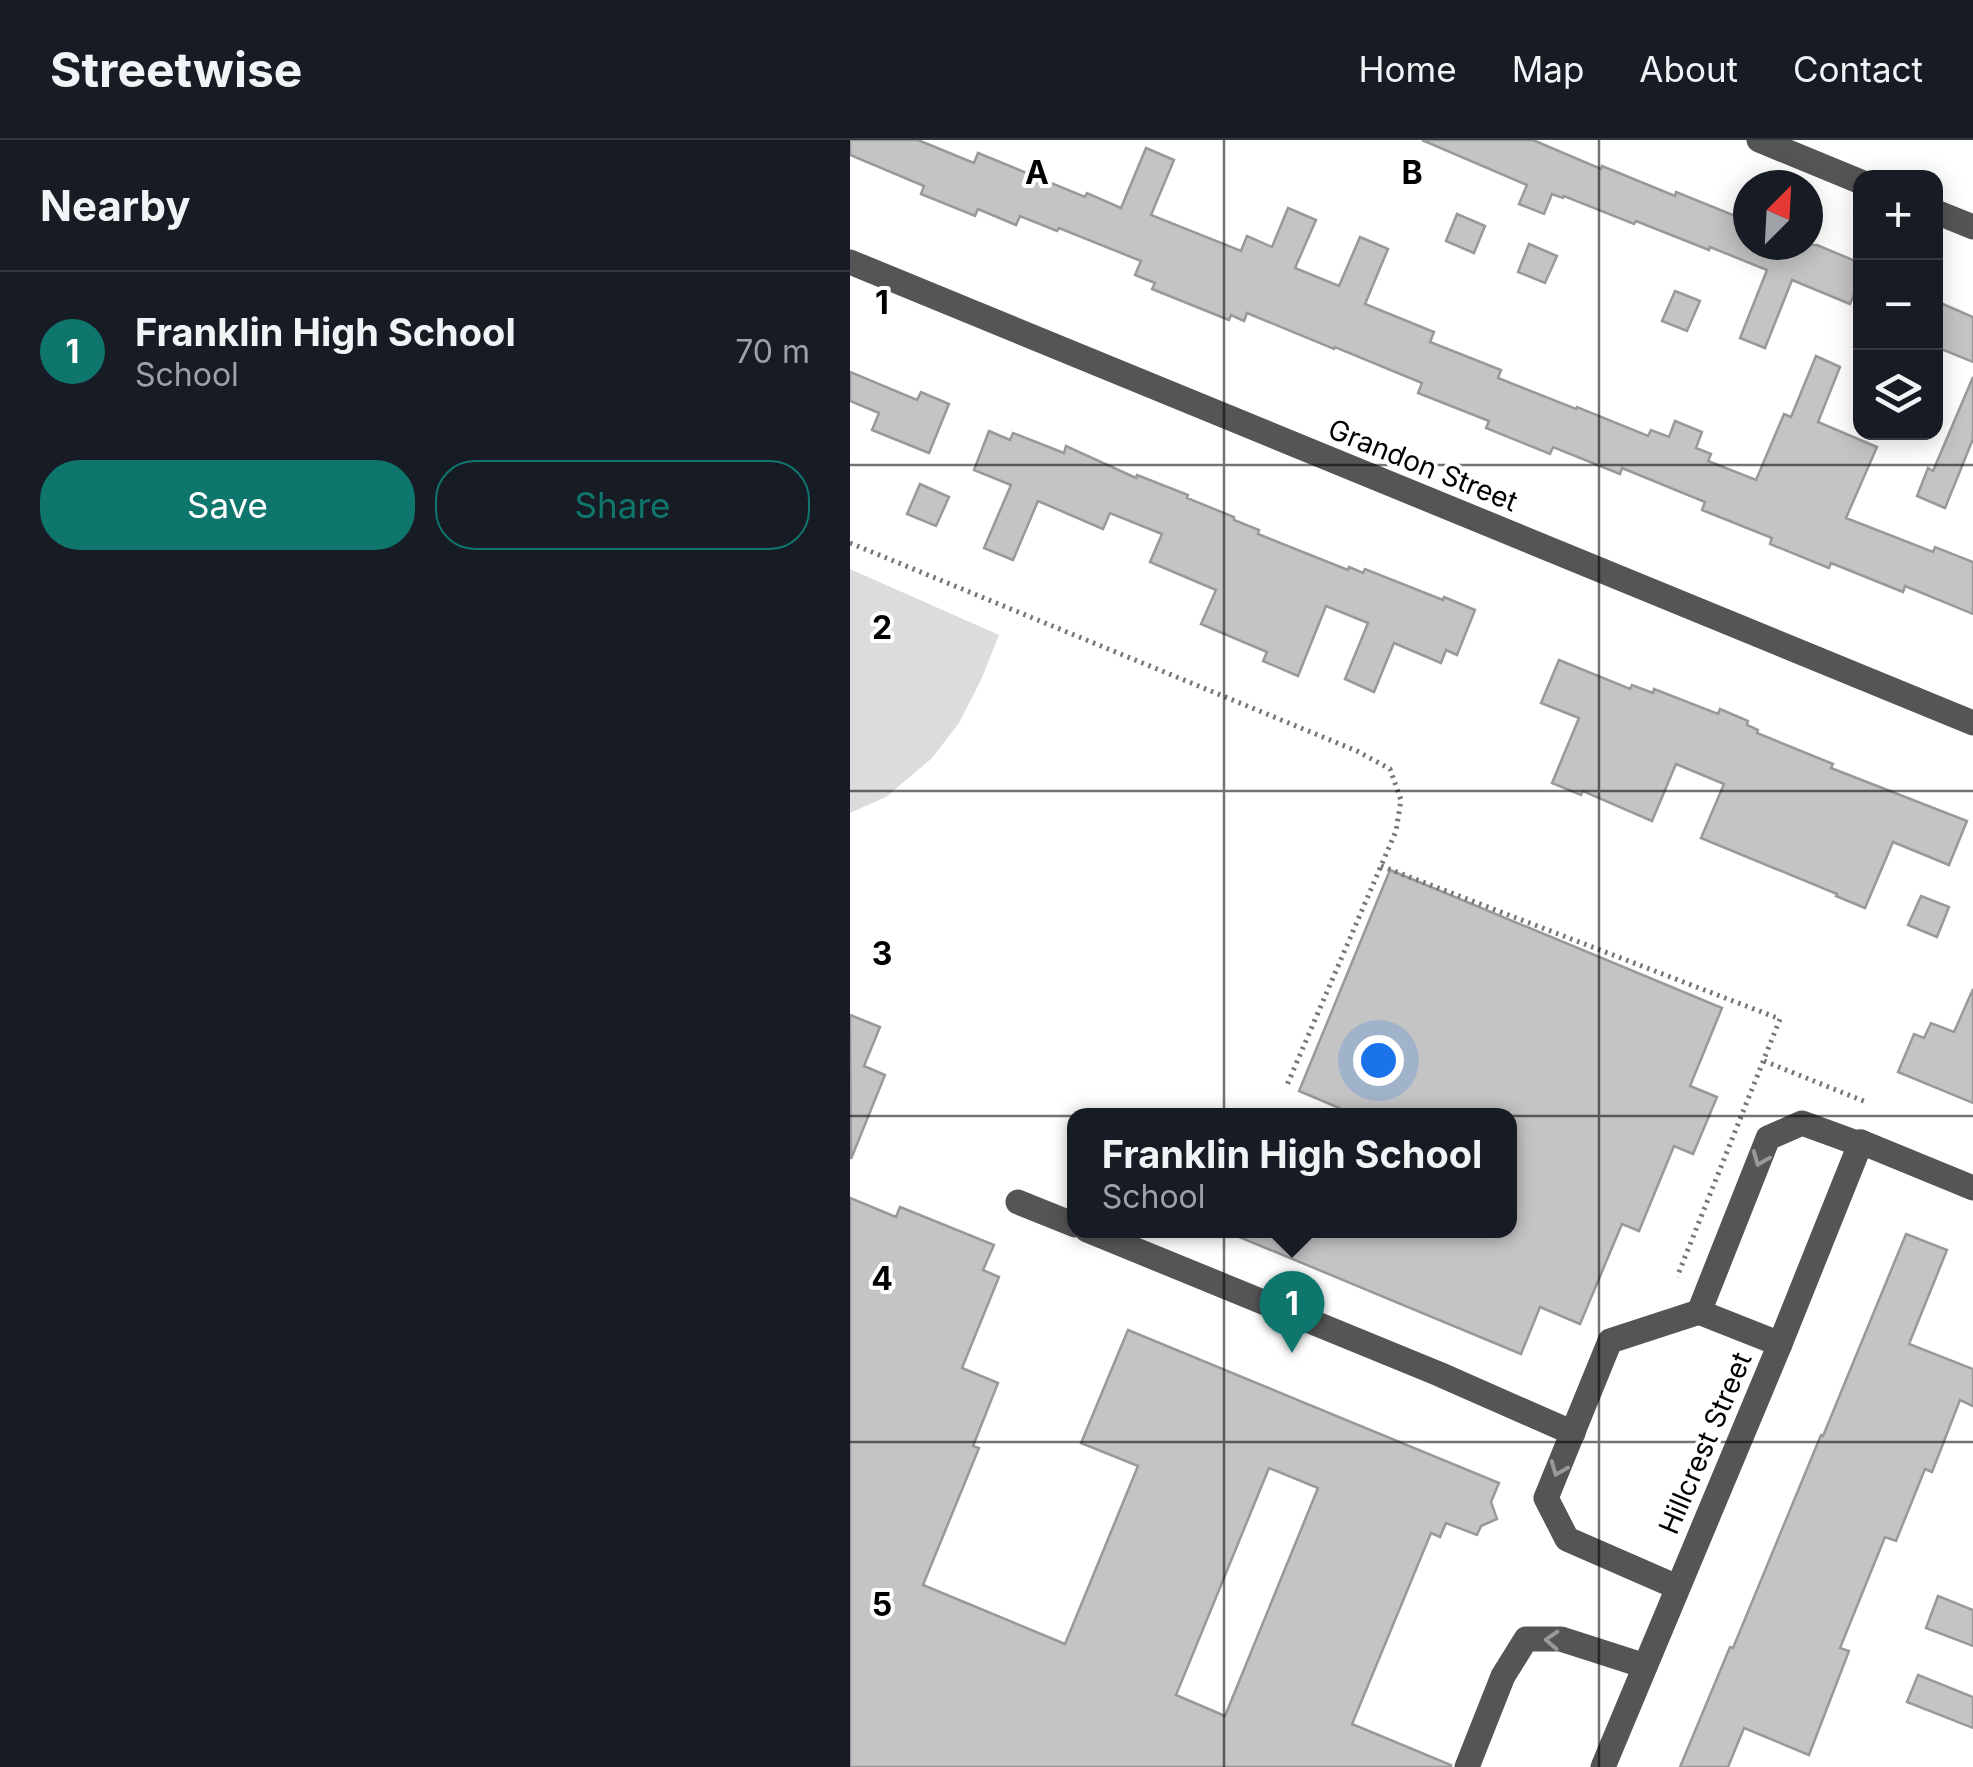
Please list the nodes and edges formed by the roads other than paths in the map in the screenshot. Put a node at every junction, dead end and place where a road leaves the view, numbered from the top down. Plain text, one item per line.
1 (1758, 140) edge
2 (1853, 179) edge
3 (1943, 215) edge
4 (1973, 228) edge
5 (850, 262) edge
6 (1973, 723) edge
7 (1849, 1139) junction
8 (1973, 1188) edge
9 (1018, 1202) dead end
10 (1067, 1223) edge
11 (1106, 1238) edge
12 (1698, 1312) junction
13 (1780, 1344) junction
14 (1572, 1433) junction
15 (1678, 1588) junction
16 (1645, 1666) junction
17 (1467, 1767) edge
18 (1603, 1767) edge

1 - 2 street
3 - 4 street
5 - 6 street, Grandon Street
7 - 8 street
7 -> 12 street
7 - 13 street, Hillcrest Street
9 - 10 street
11 - 14 street
12 - 13 street
12 - 14 street
13 - 15 street, Hillcrest Street
14 -> 15 street
15 - 16 street, Hillcrest Street
16 -> 17 street
16 - 18 street, Hillcrest Street

